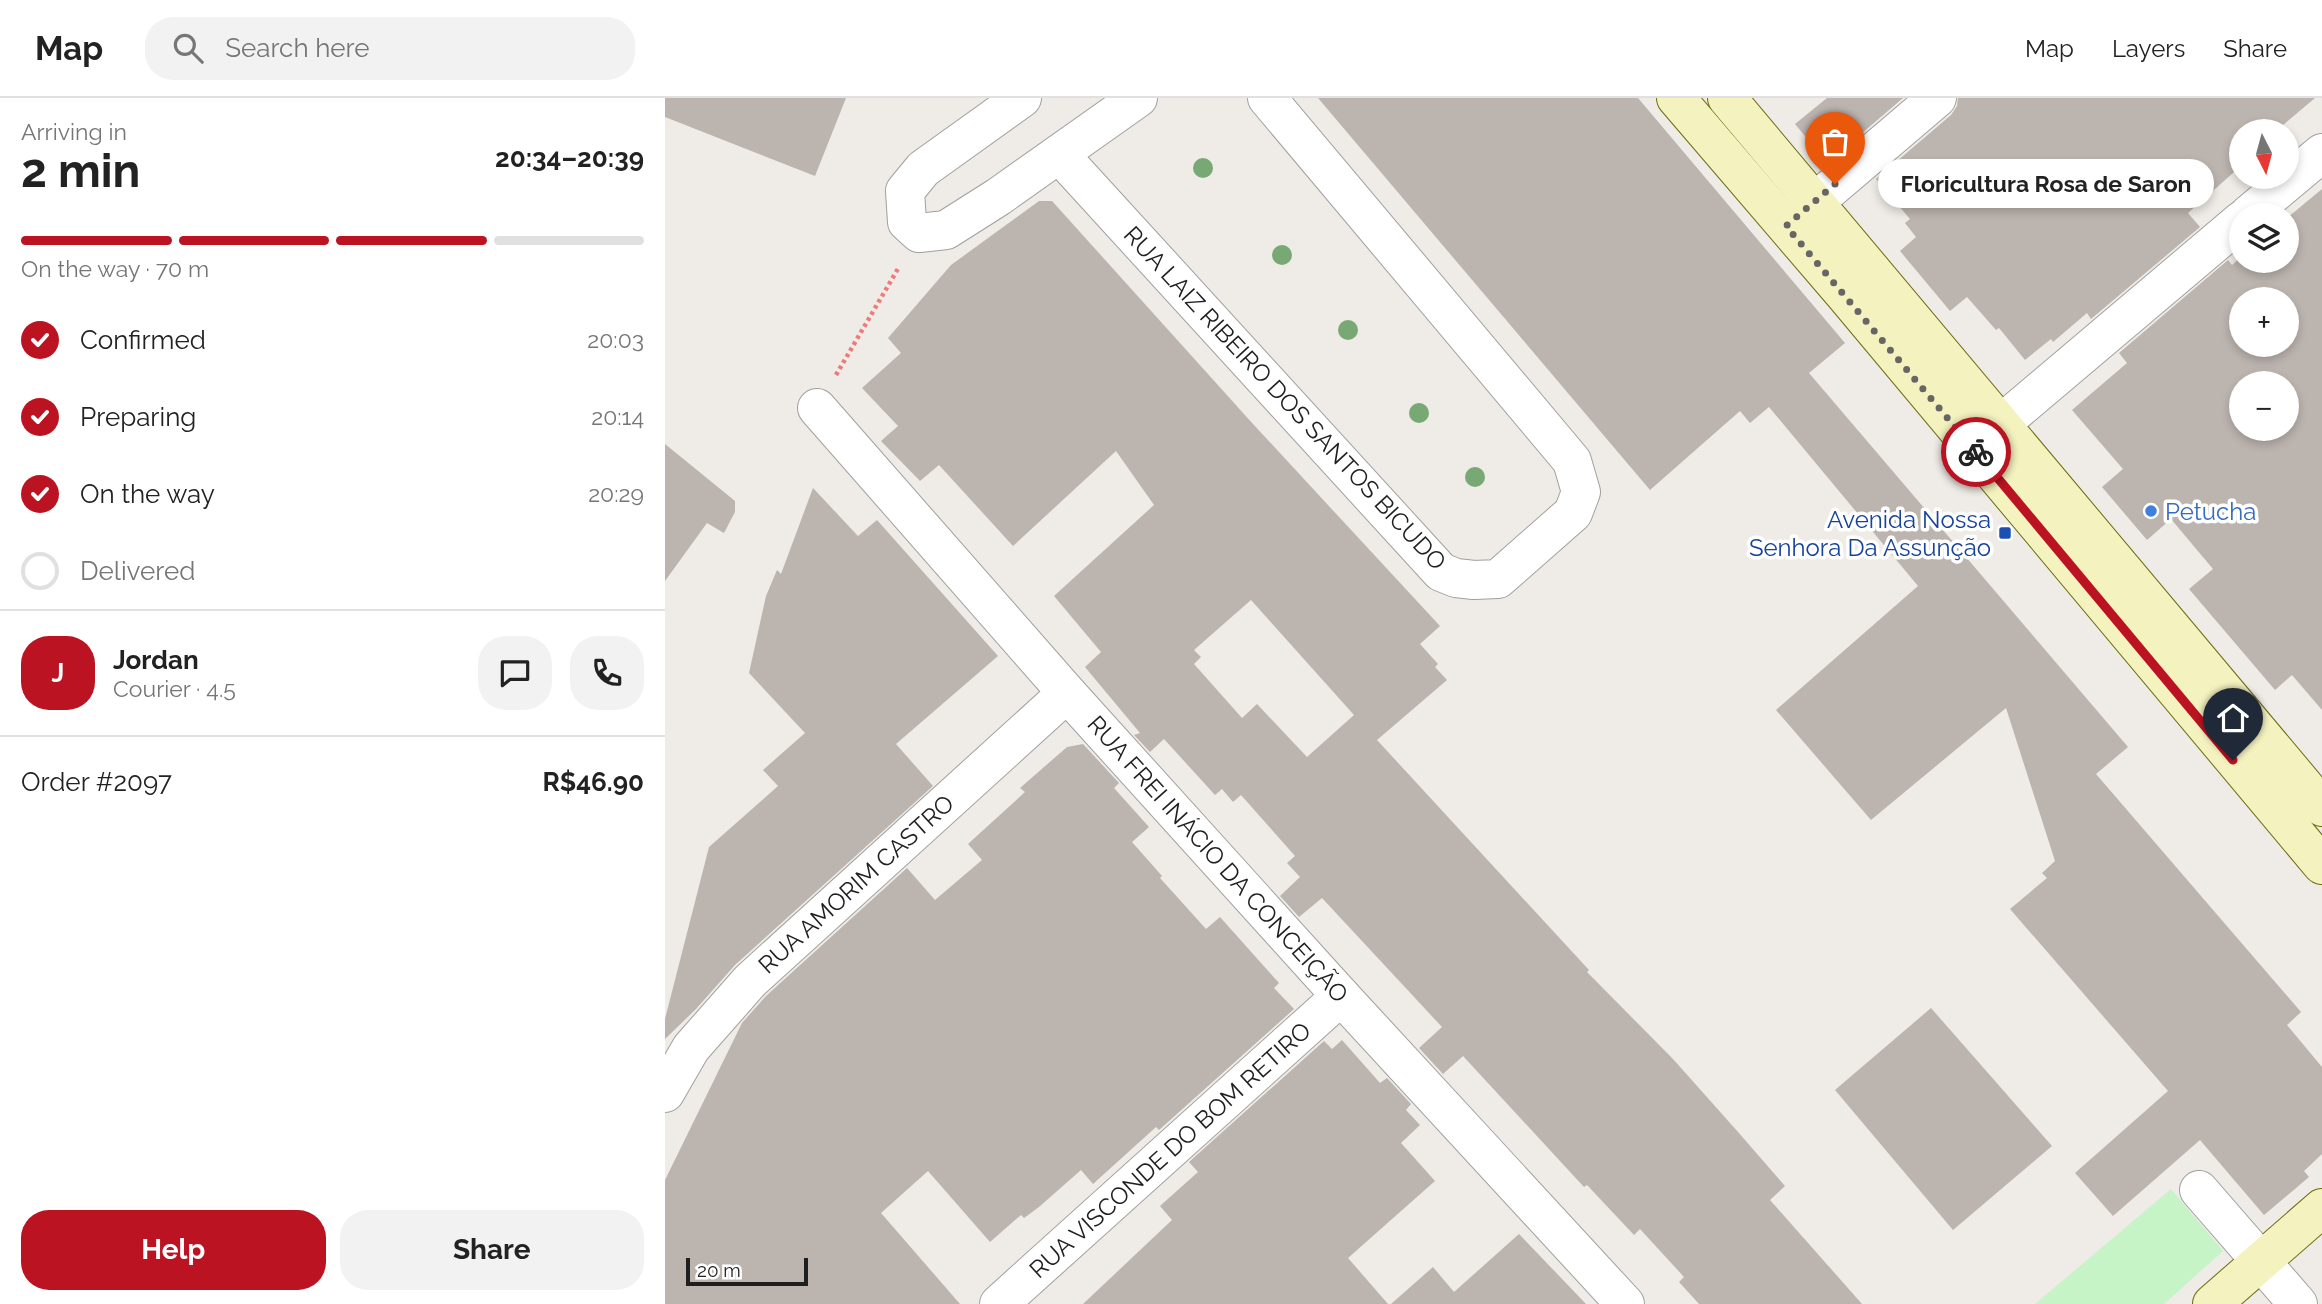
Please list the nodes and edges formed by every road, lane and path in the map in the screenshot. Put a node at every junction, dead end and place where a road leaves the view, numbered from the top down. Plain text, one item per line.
1 (1022, 98) edge
2 (1138, 98) edge
3 (1267, 98) edge
4 (1677, 98) edge
5 (1727, 98) edge
6 (1937, 98) edge
7 (2322, 153) edge
8 (1059, 154) junction
9 (1815, 202) junction
10 (2262, 203) edge
11 (1786, 226) junction
12 (2229, 231) edge
13 (919, 233) junction
14 (817, 408) joint
15 (2001, 423) junction
16 (1973, 448) junction
17 (1067, 693) junction
18 (2322, 807) edge
19 (2322, 865) edge
20 (1341, 996) junction
21 (665, 1093) edge
22 (2199, 1190) dead end
23 (2322, 1208) edge
24 (2261, 1261) junction
25 (1607, 1298) edge
26 (999, 1304) edge
27 (2212, 1304) edge
28 (2298, 1304) edge

1 - 13 street
2 - 8 street
3 - 8 street, RUA LAIZ RIBEIRO DOS SANTOS BICUDO
4 - 11 street
5 - 9 street
6 - 9 street
7 - 10 street
8 - 13 street
9 - 11 street
9 - 15 street
11 - 16 street
12 - 15 street
13 - 14 path
14 - 17 street, RUA FREI INÁCIO DA CONCEIÇÃO
15 - 16 street
15 - 18 street
16 - 19 street
17 - 20 street, RUA FREI INÁCIO DA CONCEIÇÃO
17 - 21 street, RUA AMORIM CASTRO
20 - 25 street, RUA FREI INÁCIO DA CONCEIÇÃO
20 - 26 street, RUA VISCONDE DO BOM RETIRO
22 - 24 street
23 - 24 street
24 - 27 street
24 - 28 street

